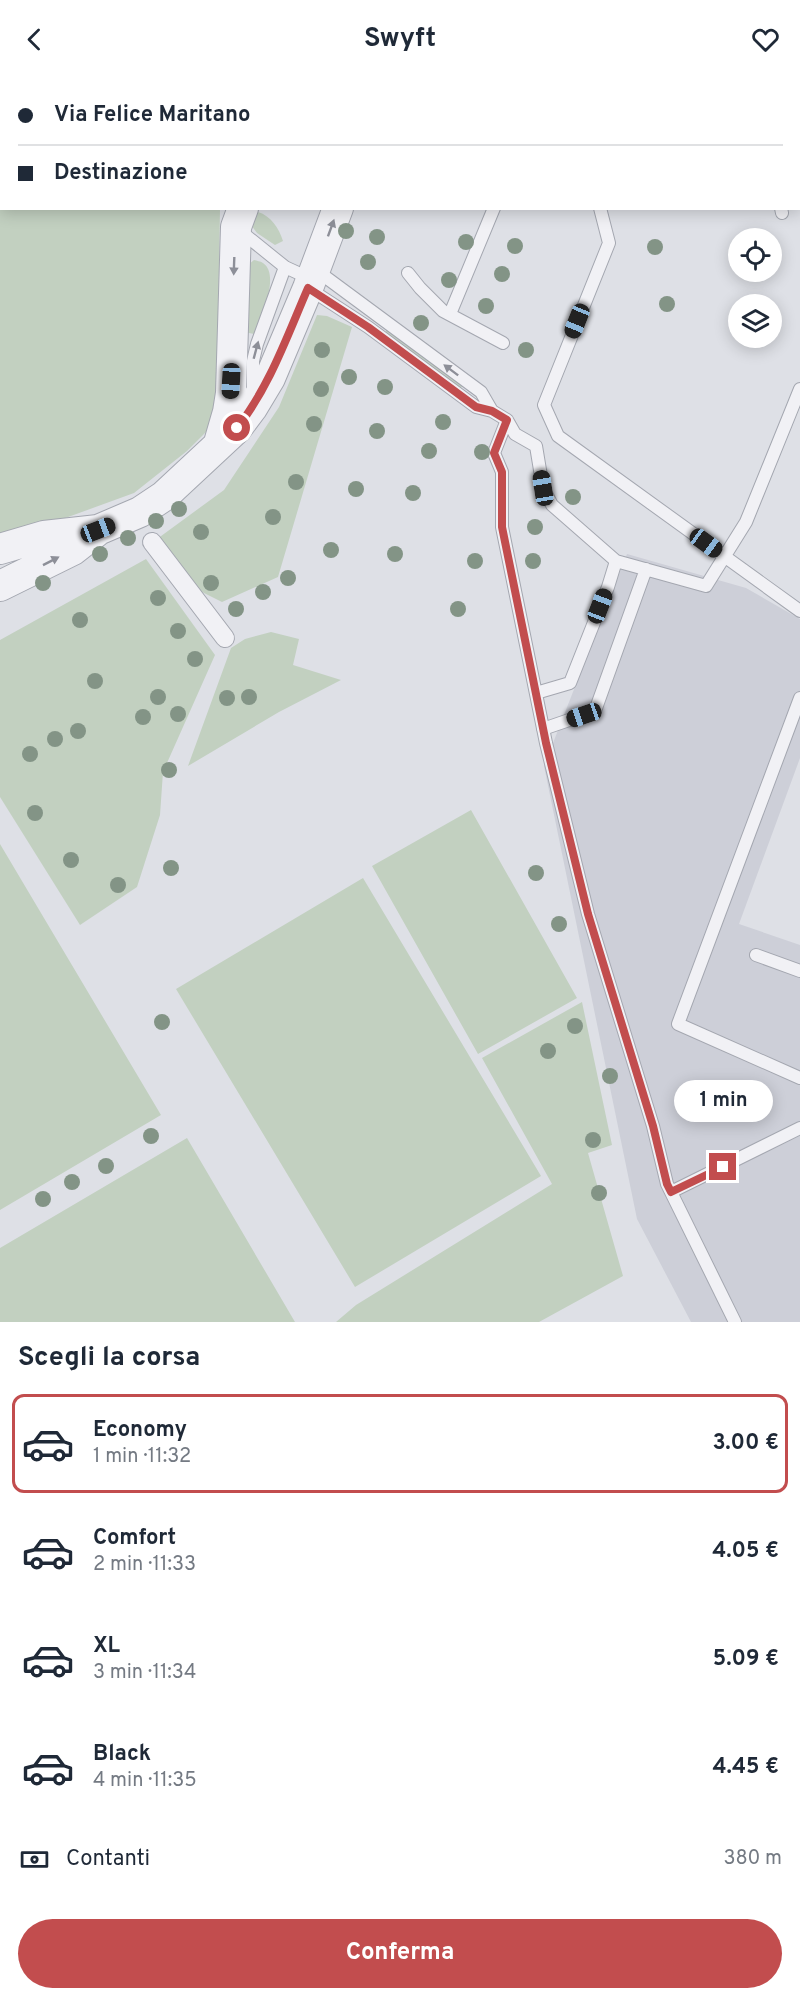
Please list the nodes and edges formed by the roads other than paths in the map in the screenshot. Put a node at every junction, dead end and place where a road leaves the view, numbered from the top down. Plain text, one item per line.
1 (337, 210) edge
2 (493, 210) edge
3 (601, 210) edge
4 (239, 218) edge
5 (285, 267) junction
6 (408, 273) dead end
7 (312, 279) junction
8 (450, 314) junction
9 (503, 343) dead end
10 (800, 388) edge
11 (252, 408) junction
12 (492, 411) junction
13 (507, 420) junction
14 (218, 445) junction
15 (98, 530) junction
16 (152, 542) dead end
17 (0, 549) edge
18 (724, 557) junction
19 (616, 561) junction
20 (646, 569) junction
21 (0, 586) edge
22 (800, 612) edge
23 (225, 638) dead end
24 (536, 693) junction
25 (800, 698) edge
26 (543, 729) junction
27 (756, 955) dead end
28 (800, 971) edge
29 (800, 1078) edge
30 (800, 1128) edge
31 (671, 1192) junction
32 (735, 1322) edge

7 -> 1 street
2 - 8 lane
3 - 18 lane
4 - 5 lane
4 -> 14 street
5 - 7 lane
11 -> 5 lane
6 - 8 lane
7 - 11 street
7 - 12 lane
12 -> 7 lane
8 - 9 lane
10 - 18 lane
11 - 14 street
12 - 13 lane
13 - 19 lane
13 - 24 lane
14 - 15 street
15 - 17 street
21 -> 15 street
16 - 23 street
18 - 20 lane
18 - 22 lane
19 - 20 lane
19 - 24 lane
20 - 26 lane
24 - 26 lane
25 - 29 lane
26 - 31 lane
27 - 28 lane
30 - 31 lane
31 - 32 lane

